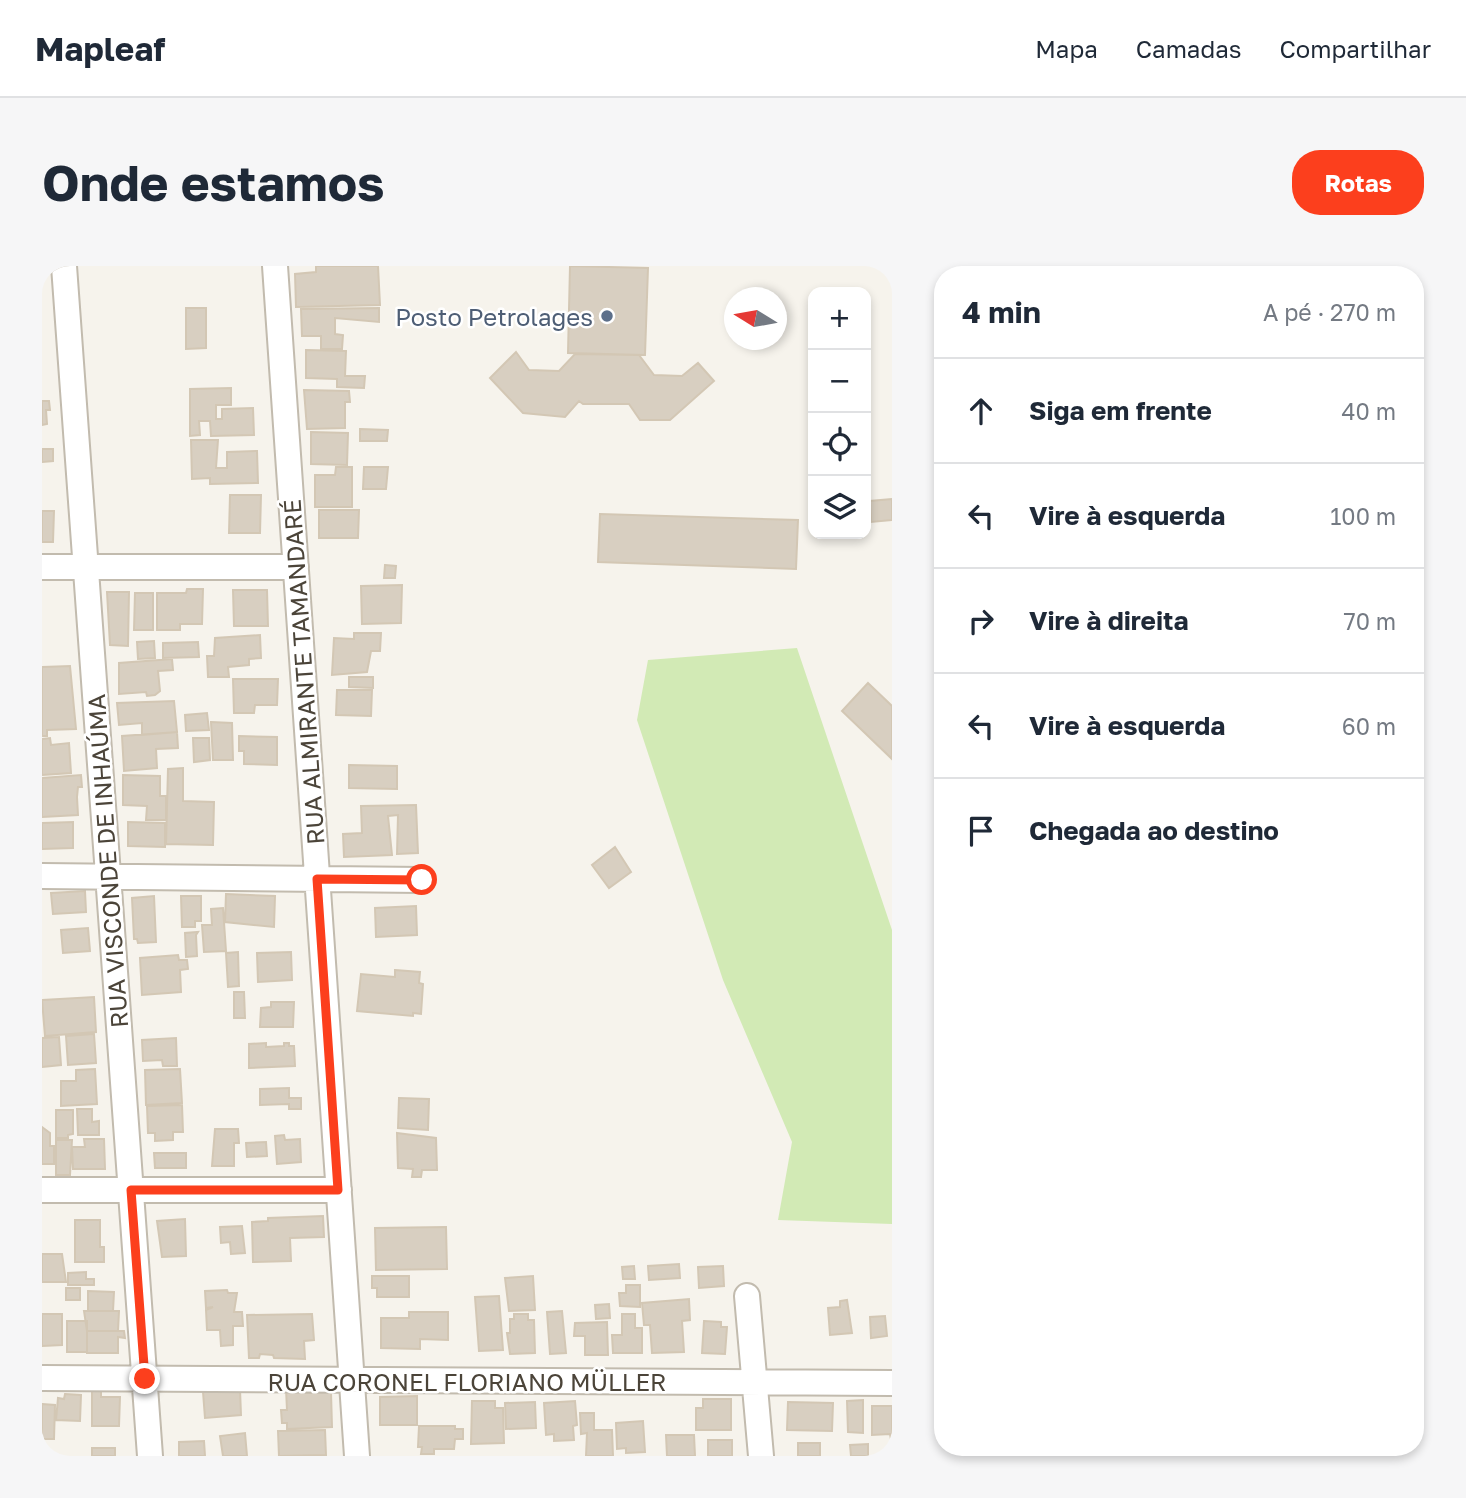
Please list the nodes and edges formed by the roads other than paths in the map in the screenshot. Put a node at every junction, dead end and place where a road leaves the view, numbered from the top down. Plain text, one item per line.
1 (64, 266) edge
2 (275, 266) edge
3 (42, 567) edge
4 (86, 567) junction
5 (296, 567) junction
6 (42, 876) edge
7 (108, 877) junction
8 (317, 879) junction
9 (422, 880) dead end
10 (42, 1190) edge
11 (131, 1190) junction
12 (338, 1190) junction
13 (747, 1296) dead end
14 (42, 1378) edge
15 (145, 1379) junction
16 (352, 1380) junction
17 (755, 1382) junction
18 (892, 1383) edge
19 (150, 1456) edge
20 (357, 1456) edge
21 (761, 1456) edge

1 - 4 street, RUA VISCONDE DE INHAÚMA
2 - 5 street, RUA ALMIRANTE TAMANDARÉ
3 - 4 street
4 - 5 street
4 - 7 street, RUA VISCONDE DE INHAÚMA
5 - 8 street, RUA ALMIRANTE TAMANDARÉ
6 - 7 street
7 - 8 street
7 - 11 street, RUA VISCONDE DE INHAÚMA
8 - 9 street
8 - 12 street, RUA ALMIRANTE TAMANDARÉ
10 - 11 street
11 - 12 street
11 - 15 street, RUA VISCONDE DE INHAÚMA
12 - 16 street, RUA ALMIRANTE TAMANDARÉ
13 - 17 street
14 - 15 street, RUA CORONEL FLORIANO MÜLLER
15 - 16 street, RUA CORONEL FLORIANO MÜLLER
15 - 19 street, RUA VISCONDE DE INHAÚMA
16 - 17 street, RUA CORONEL FLORIANO MÜLLER
16 - 20 street, RUA ALMIRANTE TAMANDARÉ
17 - 18 street, RUA CORONEL FLORIANO MÜLLER
17 - 21 street

